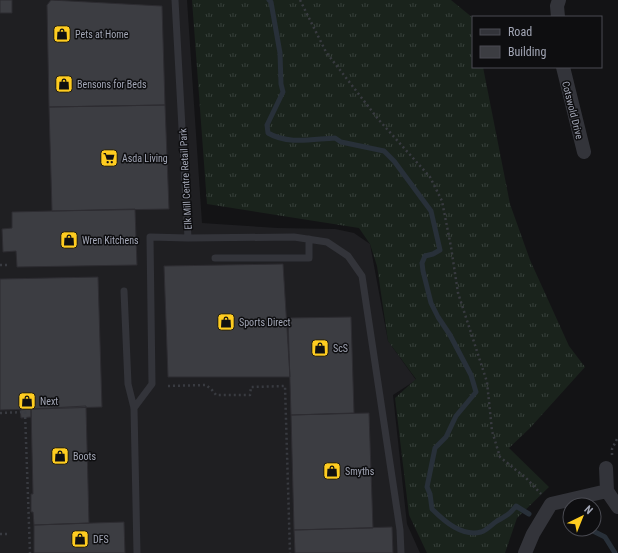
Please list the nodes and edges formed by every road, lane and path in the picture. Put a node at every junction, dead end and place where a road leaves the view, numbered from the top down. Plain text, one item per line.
1 (176, 0) edge
2 (300, 0) edge
3 (559, 0) edge
4 (558, 16) edge
5 (563, 68) edge
6 (584, 152) dead end
7 (188, 238) junction
8 (309, 239) junction
9 (215, 258) dead end
10 (0, 265) edge
11 (10, 265) dead end
12 (124, 291) dead end
13 (168, 386) dead end
14 (134, 408) junction
15 (0, 413) edge
16 (606, 468) dead end
17 (607, 492) junction
18 (551, 504) junction
19 (618, 507) edge
20 (0, 534) edge
21 (10, 534) dead end
22 (30, 553) edge
23 (137, 553) edge
24 (290, 553) edge
25 (401, 553) edge
26 (525, 553) edge

1 - 7 lane, Elk Mill Centre Retail Park
2 - 18 path
3 - 4 street
5 - 6 street, Cotswold Drive
7 - 8 lane
7 - 14 lane, Elk Mill Centre Retail Park
8 - 9 lane
8 - 25 lane
10 - 11 path
12 - 14 lane
13 - 24 path
14 - 23 lane
15 - 22 path
16 - 17 street
17 - 18 street
17 - 19 street
18 - 26 street
20 - 21 path

